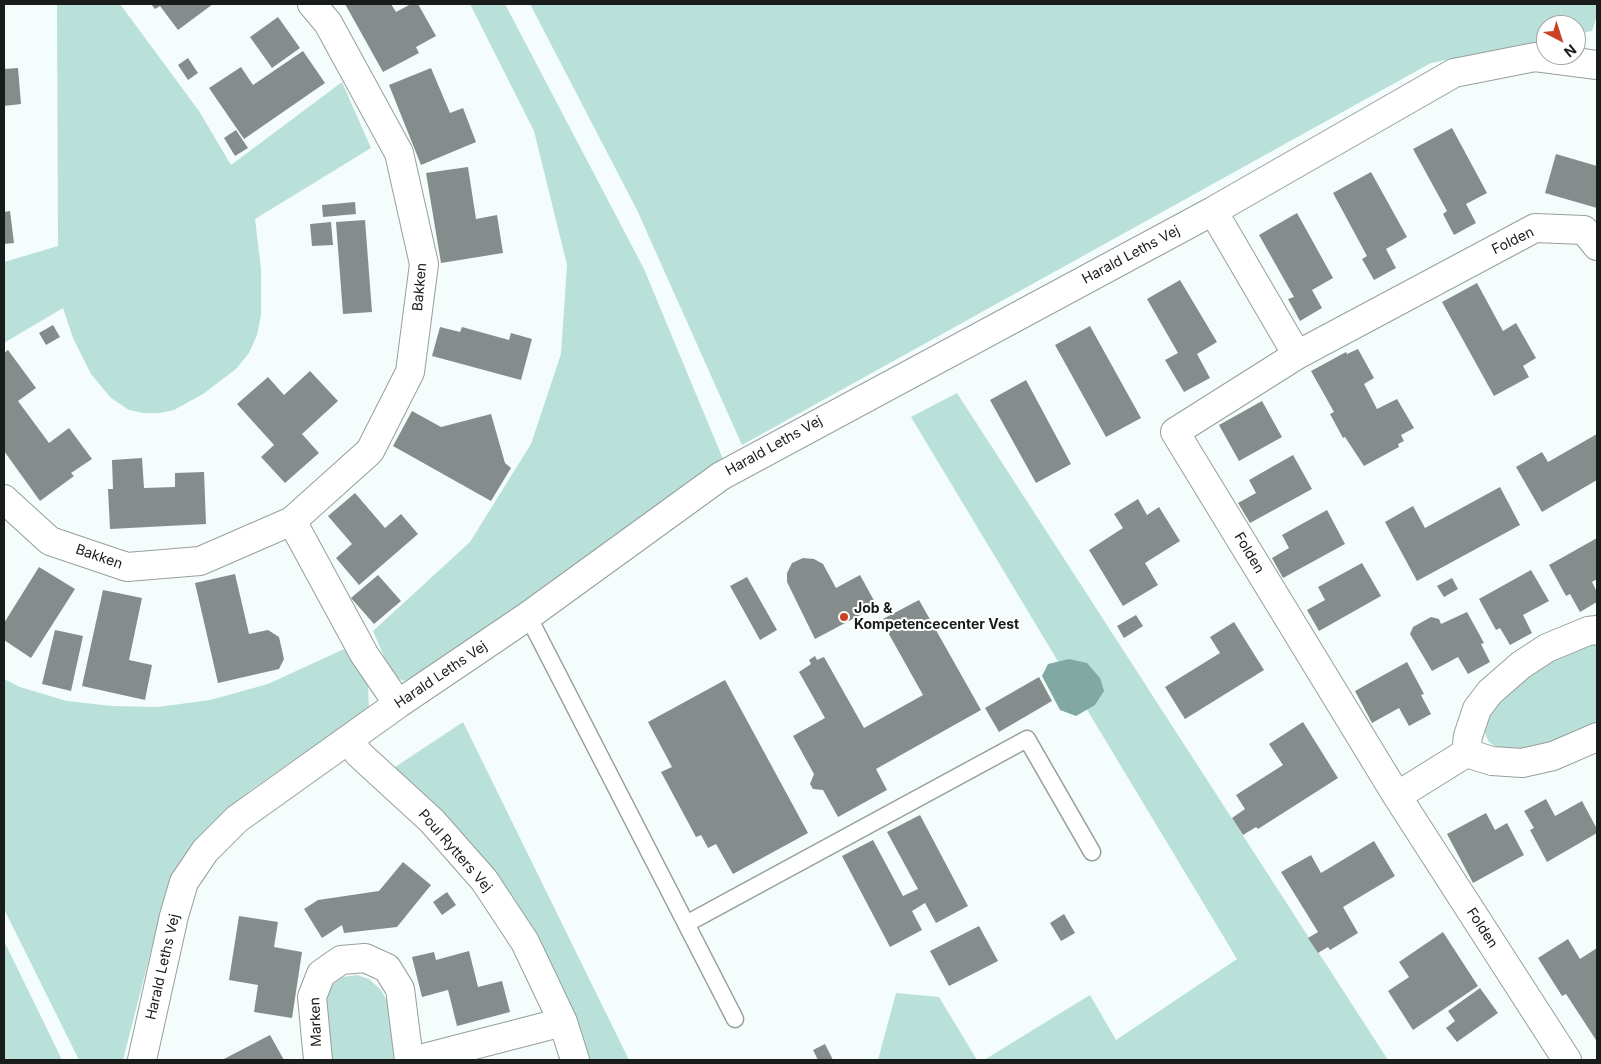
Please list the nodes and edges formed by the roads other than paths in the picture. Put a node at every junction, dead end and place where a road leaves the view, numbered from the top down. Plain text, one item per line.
1 (312, 4) edge
2 (1597, 65) edge
3 (1214, 211) junction
4 (1597, 246) edge
5 (1297, 355) junction
6 (4, 499) edge
7 (292, 521) junction
8 (528, 616) junction
9 (1597, 630) edge
10 (398, 704) junction
11 (1597, 737) edge
12 (349, 740) junction
13 (1466, 753) junction
14 (1397, 796) junction
15 (1092, 852) dead end
16 (686, 924) junction
17 (735, 1019) dead end
18 (563, 1022) junction
19 (142, 1060) edge
20 (318, 1060) edge
21 (409, 1060) edge
22 (416, 1060) edge
23 (575, 1060) edge
24 (1567, 1060) edge

1 - 7 street, Bakken
2 - 3 street, Harald Leths Vej
3 - 5 street
3 - 8 street, Harald Leths Vej
4 - 5 street, Folden
5 - 14 street, Folden
6 - 7 street, Bakken
7 - 10 street
8 - 10 street, Harald Leths Vej
8 - 16 lane
9 - 13 street
10 - 12 street, Harald Leths Vej
11 - 13 street
12 - 18 street, Poul Rytters Vej
12 - 19 street, Harald Leths Vej
13 - 14 street
14 - 24 street, Folden
15 - 16 lane
16 - 17 lane
18 - 22 street
18 - 23 street, Poul Rytters Vej
20 - 21 street, Marken

